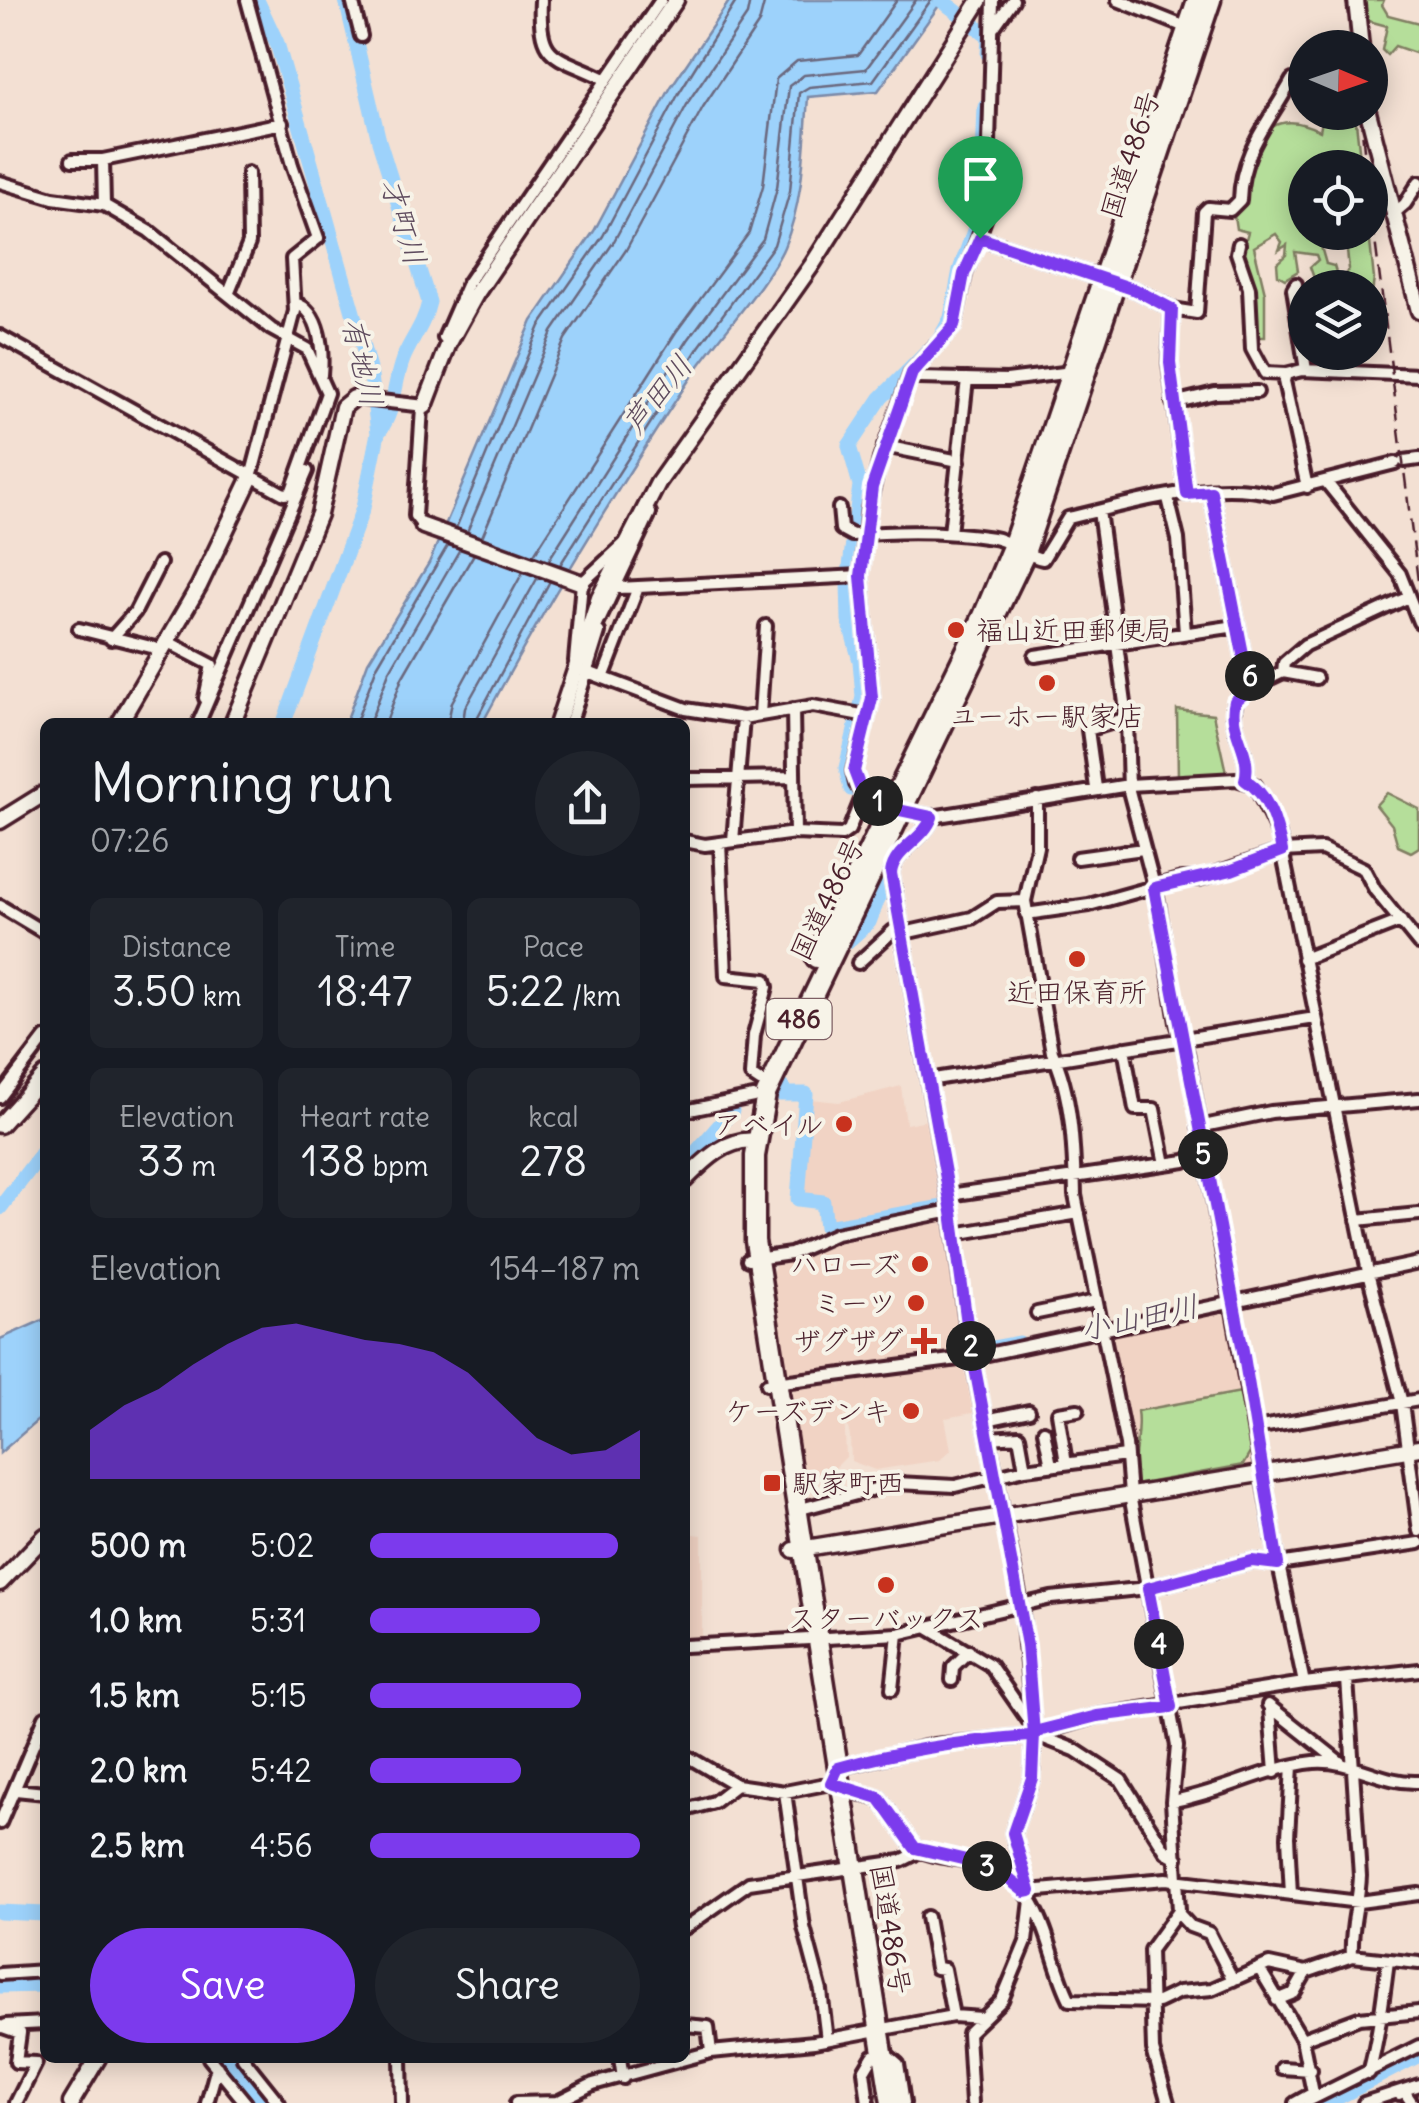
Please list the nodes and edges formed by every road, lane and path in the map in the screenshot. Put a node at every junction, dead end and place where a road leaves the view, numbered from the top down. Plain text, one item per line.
1 (247, 0) edge
2 (352, 0) edge
3 (540, 0) edge
4 (661, 0) edge
5 (676, 0) edge
6 (980, 0) edge
7 (993, 0) edge
8 (1013, 0) edge
9 (1118, 0) edge
10 (1198, 0) edge
11 (1211, 0) edge
12 (1356, 0) edge
13 (994, 27) junction
14 (1188, 28) junction
15 (1359, 30) edge
16 (361, 36) dead end
17 (605, 79) junction
18 (1288, 88) edge
19 (282, 123) junction
20 (1372, 130) edge
21 (72, 160) dead end
22 (103, 160) junction
23 (248, 174) dead end
24 (0, 182) edge
25 (1419, 182) edge
26 (104, 205) junction
27 (1391, 215) junction
28 (980, 238) junction
29 (1239, 244) dead end
30 (1110, 282) junction
31 (229, 292) junction
32 (295, 303) junction
33 (1172, 309) junction
34 (1419, 310) edge
35 (0, 336) edge
36 (286, 337) junction
37 (449, 344) junction
38 (1306, 370) joint
39 (1072, 372) junction
40 (912, 373) junction
41 (1286, 374) junction
42 (1419, 375) edge
43 (320, 378) junction
44 (966, 379) junction
45 (1257, 392) dead end
46 (327, 393) junction
47 (353, 398) junction
48 (1173, 404) junction
49 (422, 408) junction
50 (314, 439) junction
51 (884, 446) junction
52 (1419, 460) edge
53 (959, 461) junction
54 (251, 477) junction
55 (658, 483) junction
56 (1327, 483) junction
57 (1308, 487) junction
58 (1211, 492) junction
59 (1187, 494) junction
60 (1168, 498) junction
61 (840, 508) dead end
62 (1100, 511) junction
63 (423, 526) joint
64 (950, 533) junction
65 (860, 535) junction
66 (624, 543) junction
67 (1018, 552) junction
68 (160, 563) dead end
69 (853, 577) junction
70 (582, 583) junction
71 (618, 588) junction
72 (638, 590) junction
73 (1409, 597) junction
74 (1419, 622) edge
75 (766, 626) dead end
76 (1236, 626) junction
77 (79, 629) dead end
78 (1186, 633) junction
79 (111, 639) junction
80 (165, 646) junction
81 (1119, 646) junction
82 (1035, 656) dead end
83 (580, 665) junction
84 (1283, 672) junction
85 (603, 678) junction
86 (1316, 678) dead end
87 (1255, 685) junction
88 (686, 709) junction
89 (793, 709) junction
90 (760, 714) junction
91 (862, 716) junction
92 (202, 717) edge
93 (122, 718) edge
94 (236, 718) edge
95 (560, 718) edge
96 (573, 718) edge
97 (685, 718) edge
98 (743, 718) junction
99 (1127, 718) junction
100 (736, 776) junction
101 (794, 777) junction
102 (690, 779) edge
103 (1245, 780) junction
104 (1128, 784) junction
105 (1096, 788) junction
106 (863, 795) junction
107 (40, 796) edge
108 (1036, 799) junction
109 (893, 808) junction
110 (932, 817) junction
111 (0, 821) edge
112 (795, 833) junction
113 (734, 841) junction
114 (690, 842) edge
115 (720, 843) junction
116 (1143, 849) junction
117 (1282, 851) junction
118 (1077, 858) dead end
119 (1154, 888) junction
120 (1025, 901) junction
121 (0, 907) edge
122 (1026, 914) junction
123 (1401, 921) junction
124 (40, 929) edge
125 (899, 932) junction
126 (1419, 944) edge
127 (1304, 960) junction
128 (858, 963) dead end
129 (1315, 1018) junction
130 (1182, 1040) junction
131 (40, 1044) edge
132 (1124, 1048) junction
133 (1056, 1059) junction
134 (928, 1080) junction
135 (40, 1081) edge
136 (756, 1089) junction
137 (1, 1093) edge
138 (1419, 1099) edge
139 (690, 1109) edge
140 (1333, 1109) junction
141 (0, 1125) edge
142 (1199, 1127) junction
143 (750, 1140) junction
144 (1202, 1150) junction
145 (1165, 1164) junction
146 (690, 1175) edge
147 (1074, 1178) junction
148 (948, 1195) junction
149 (952, 1212) junction
150 (1078, 1213) junction
151 (1419, 1214) edge
152 (1357, 1220) junction
153 (954, 1234) junction
154 (753, 1260) junction
155 (1419, 1263) edge
156 (1369, 1276) junction
157 (1096, 1301) junction
158 (1232, 1304) junction
159 (1037, 1313) dead end
160 (1102, 1331) junction
161 (974, 1357) junction
162 (772, 1384) junction
163 (1419, 1400) edge
164 (1402, 1403) junction
165 (1078, 1410) dead end
166 (1028, 1411) dead end
167 (986, 1420) junction
168 (1255, 1428) junction
169 (1044, 1431) dead end
170 (990, 1438) junction
171 (1413, 1443) edge
172 (1126, 1456) junction
173 (1066, 1463) junction
174 (1051, 1466) junction
175 (1025, 1470) junction
176 (998, 1474) junction
177 (1262, 1474) junction
178 (1130, 1494) junction
179 (798, 1510) junction
180 (1006, 1515) junction
181 (1419, 1532) edge
182 (40, 1541) edge
183 (1419, 1542) edge
184 (799, 1549) junction
185 (1278, 1564) junction
186 (0, 1583) edge
187 (1148, 1588) junction
188 (1021, 1604) junction
189 (928, 1628) junction
190 (898, 1634) junction
191 (813, 1641) junction
192 (690, 1646) edge
193 (969, 1652) junction
194 (1419, 1670) edge
195 (1347, 1679) junction
196 (952, 1680) dead end
197 (1304, 1683) junction
198 (892, 1689) dead end
199 (1253, 1692) junction
200 (1268, 1705) junction
201 (1171, 1707) junction
202 (40, 1729) edge
203 (1033, 1729) junction
204 (690, 1757) edge
205 (1347, 1764) junction
206 (1292, 1766) junction
207 (1275, 1772) junction
208 (837, 1780) junction
209 (1419, 1782) edge
210 (736, 1785) junction
211 (16, 1790) junction
212 (40, 1792) edge
213 (786, 1792) junction
214 (1172, 1801) junction
215 (690, 1809) edge
216 (0, 1823) edge
217 (1175, 1835) junction
218 (1155, 1836) junction
219 (915, 1848) junction
220 (1177, 1858) junction
221 (848, 1867) junction
222 (798, 1874) junction
223 (1180, 1879) junction
224 (1291, 1894) junction
225 (1419, 1894) edge
226 (1031, 1901) junction
227 (1360, 1902) junction
228 (1178, 1913) junction
229 (927, 1917) dead end
230 (690, 1924) edge
231 (1352, 1956) junction
232 (1388, 1961) junction
233 (1419, 1963) edge
234 (1259, 1968) junction
235 (40, 1971) edge
236 (1306, 1972) junction
237 (0, 1974) edge
238 (1233, 1980) junction
239 (1277, 2000) junction
240 (1152, 2002) junction
241 (1419, 2012) edge
242 (952, 2016) junction
243 (1380, 2017) junction
244 (982, 2018) junction
245 (40, 2023) edge
246 (690, 2025) edge
247 (0, 2027) edge
248 (875, 2031) junction
249 (1302, 2039) junction
250 (826, 2040) junction
251 (1419, 2046) edge
252 (711, 2052) junction
253 (878, 2054) junction
254 (690, 2058) edge
255 (95, 2063) edge
256 (213, 2063) edge
257 (214, 2063) edge
258 (246, 2063) edge
259 (401, 2063) edge
260 (621, 2063) edge
261 (674, 2063) edge
262 (1282, 2068) dead end
263 (1311, 2070) junction
264 (1369, 2074) junction
265 (624, 2078) junction
266 (1419, 2085) edge
267 (1404, 2091) junction
268 (1319, 2100) edge
269 (16, 2103) edge
270 (71, 2103) edge
271 (207, 2103) edge
272 (246, 2103) edge
273 (279, 2103) edge
274 (402, 2103) edge
275 (516, 2103) edge
276 (868, 2103) edge
277 (881, 2103) edge
278 (891, 2103) edge
279 (904, 2103) edge
280 (972, 2103) edge
281 (1168, 2103) edge
282 (1295, 2103) edge
283 (1303, 2103) edge
284 (1364, 2103) edge
285 (1380, 2103) edge
286 (1412, 2103) edge

1 - 19 street
2 - 16 street
3 - 17 street
4 - 17 street
5 - 37 street
6 - 55 street
7 - 13 street
8 - 13 street
9 - 14 street
10 - 14 highway, 国道486号 / 486
11 - 30 highway, 国道486号 / 486
12 - 15 street
13 - 28 street
14 - 30 highway, 国道486号 / 486
17 - 37 street
18 - 33 street
19 - 22 street
19 - 32 street
20 - 27 street
21 - 22 street
22 - 26 street
23 - 31 street
24 - 26 street
25 - 27 street
26 - 31 street
27 - 34 street
28 - 30 street
28 - 40 street
29 - 41 street
30 - 33 street
30 - 39 highway, 国道486号 / 486
30 - 67 highway, 国道486号 / 486
31 - 36 street
32 - 36 street
32 - 43 street
33 - 48 street
35 - 54 street
36 - 43 street
36 - 54 street
37 - 49 street
38 - 41 street
38 - 42 street
39 - 44 street
39 - 67 highway, 国道486号 / 486
40 - 44 street
40 - 51 street
41 - 57 street
43 - 46 street
44 - 53 street
45 - 48 street
46 - 47 street
46 - 50 street
47 - 49 street
47 - 94 street
48 - 59 street
49 - 63 street
50 - 54 street
50 - 92 street
51 - 53 street
51 - 65 street
52 - 56 street
53 - 64 street
54 - 80 street
55 - 66 street
55 - 71 street
56 - 57 street
56 - 73 street
57 - 58 street
58 - 59 street
58 - 76 street
59 - 60 street
60 - 62 street
60 - 78 street
61 - 65 street
62 - 67 street
62 - 81 street
63 - 70 street
64 - 65 street
64 - 67 street
65 - 69 street
66 - 70 street
66 - 83 street
67 - 109 highway, 国道486号 / 486
68 - 79 street
69 - 72 street
69 - 91 street
70 - 83 street
71 - 72 street
71 - 83 street
72 - 85 street
73 - 74 street
73 - 84 street
75 - 90 street
76 - 78 street
76 - 87 street
77 - 79 street
78 - 81 street
79 - 80 street
80 - 92 street
80 - 93 street
81 - 82 street
81 - 99 street
83 - 85 street
83 - 95 street
83 - 96 street
84 - 86 street
84 - 87 street
85 - 88 street
87 - 103 street
88 - 97 street
88 - 98 street
89 - 90 street
89 - 91 street
89 - 101 street
90 - 98 street
91 - 106 street
98 - 100 street
99 - 104 street
99 - 105 street
100 - 101 street
100 - 102 street
100 - 113 street
101 - 112 street
103 - 104 street
103 - 117 street
104 - 105 street
104 - 116 street
105 - 108 street
106 - 109 street
106 - 112 street
107 - 111 street
108 - 110 street
108 - 120 street
109 - 110 street
109 - 136 highway, 国道486号 / 486
109 - 143 highway, 国道486号 / 486
110 - 125 street
112 - 113 street
113 - 115 street
114 - 115 street
115 - 136 street
116 - 118 street
116 - 119 street
117 - 119 street
117 - 123 street
117 - 127 street
119 - 122 street
119 - 130 street
120 - 122 street
120 - 125 street
121 - 124 street
122 - 133 street
123 - 126 street
123 - 127 street
125 - 128 street
125 - 134 street
127 - 129 street
129 - 130 street
129 - 140 street
130 - 132 street
130 - 142 street
131 - 137 street
132 - 133 street
132 - 145 street
133 - 134 street
133 - 147 street
134 - 148 street
135 - 141 street
136 - 139 street
136 - 143 highway, 国道486号 / 486
138 - 140 street
140 - 142 street
140 - 152 street
142 - 144 street
143 - 146 street
143 - 154 highway, 国道486号 / 486
144 - 145 street
144 - 158 street
145 - 147 street
147 - 148 street
147 - 150 street
148 - 149 street
149 - 153 street
149 - 154 street
150 - 153 street
150 - 157 street
151 - 152 street
152 - 156 street
153 - 161 street
154 - 162 highway, 国道486号 / 486
155 - 156 street
156 - 158 street
156 - 164 street
157 - 159 street
157 - 160 street
158 - 160 street
158 - 168 street
160 - 161 street
160 - 172 street
161 - 162 street
161 - 167 street
162 - 179 highway, 国道486号 / 486
162 - 184 highway, 国道486号 / 486
163 - 164 street
164 - 168 street
164 - 171 street
165 - 173 street
166 - 167 street
167 - 170 street
168 - 177 street
169 - 174 street
170 - 175 street
170 - 176 street
171 - 177 street
171 - 181 street
172 - 173 street
172 - 178 street
173 - 174 street
174 - 175 street
175 - 176 street
176 - 179 street
176 - 180 street
177 - 178 street
177 - 185 street
178 - 180 street
178 - 187 street
179 - 184 highway, 国道486号 / 486
180 - 184 street
180 - 188 street
182 - 186 street
183 - 185 street
184 - 191 highway, 国道486号 / 486
185 - 187 street
185 - 197 street
187 - 188 street
187 - 201 street
188 - 189 street
188 - 203 street
189 - 190 street
189 - 193 street
190 - 191 street
190 - 198 street
191 - 192 street
191 - 208 highway, 国道486号 / 486
193 - 196 street
193 - 203 street
194 - 195 street
195 - 197 street
195 - 205 street
197 - 199 street
199 - 200 street
199 - 201 street
200 - 205 street
200 - 207 street
201 - 203 street
201 - 214 street
202 - 211 street
203 - 208 street
203 - 218 street
203 - 226 street
204 - 210 street
205 - 206 street
205 - 209 street
205 - 227 street
206 - 207 street
206 - 224 street
207 - 214 street
208 - 213 street
208 - 219 street
208 - 221 highway, 国道486号 / 486
210 - 213 street
210 - 215 street
211 - 212 street
211 - 216 street
213 - 222 street
214 - 217 street
217 - 218 street
217 - 220 street
218 - 220 street
219 - 221 street
219 - 226 street
220 - 223 street
221 - 222 street
221 - 248 highway, 国道486号 / 486
222 - 230 street
222 - 250 street
223 - 224 street
223 - 226 street
223 - 228 street
224 - 227 street
225 - 227 street
226 - 240 street
226 - 244 street
227 - 231 street
228 - 238 street
228 - 240 street
229 - 242 street
231 - 232 street
231 - 236 street
232 - 233 street
232 - 243 street
234 - 236 street
234 - 238 street
234 - 239 street
235 - 237 street
236 - 239 street
238 - 240 street
239 - 249 street
240 - 281 street
241 - 243 street
242 - 244 street
242 - 248 street
243 - 249 street
243 - 264 street
244 - 280 street
245 - 247 street
246 - 252 street
247 - 269 street
248 - 250 street
248 - 253 highway, 国道486号 / 486
249 - 263 street
250 - 252 street
251 - 264 street
252 - 254 street
253 - 276 street
253 - 277 highway, 国道486号 / 486
253 - 278 highway, 国道486号 / 486
253 - 279 street
255 - 270 street
256 - 271 street
257 - 272 street
258 - 273 street
259 - 274 street
260 - 265 street
261 - 265 street
262 - 263 street
263 - 282 street
264 - 268 street
265 - 275 street
266 - 267 street
267 - 284 street
267 - 285 street
267 - 286 street
268 - 283 street

